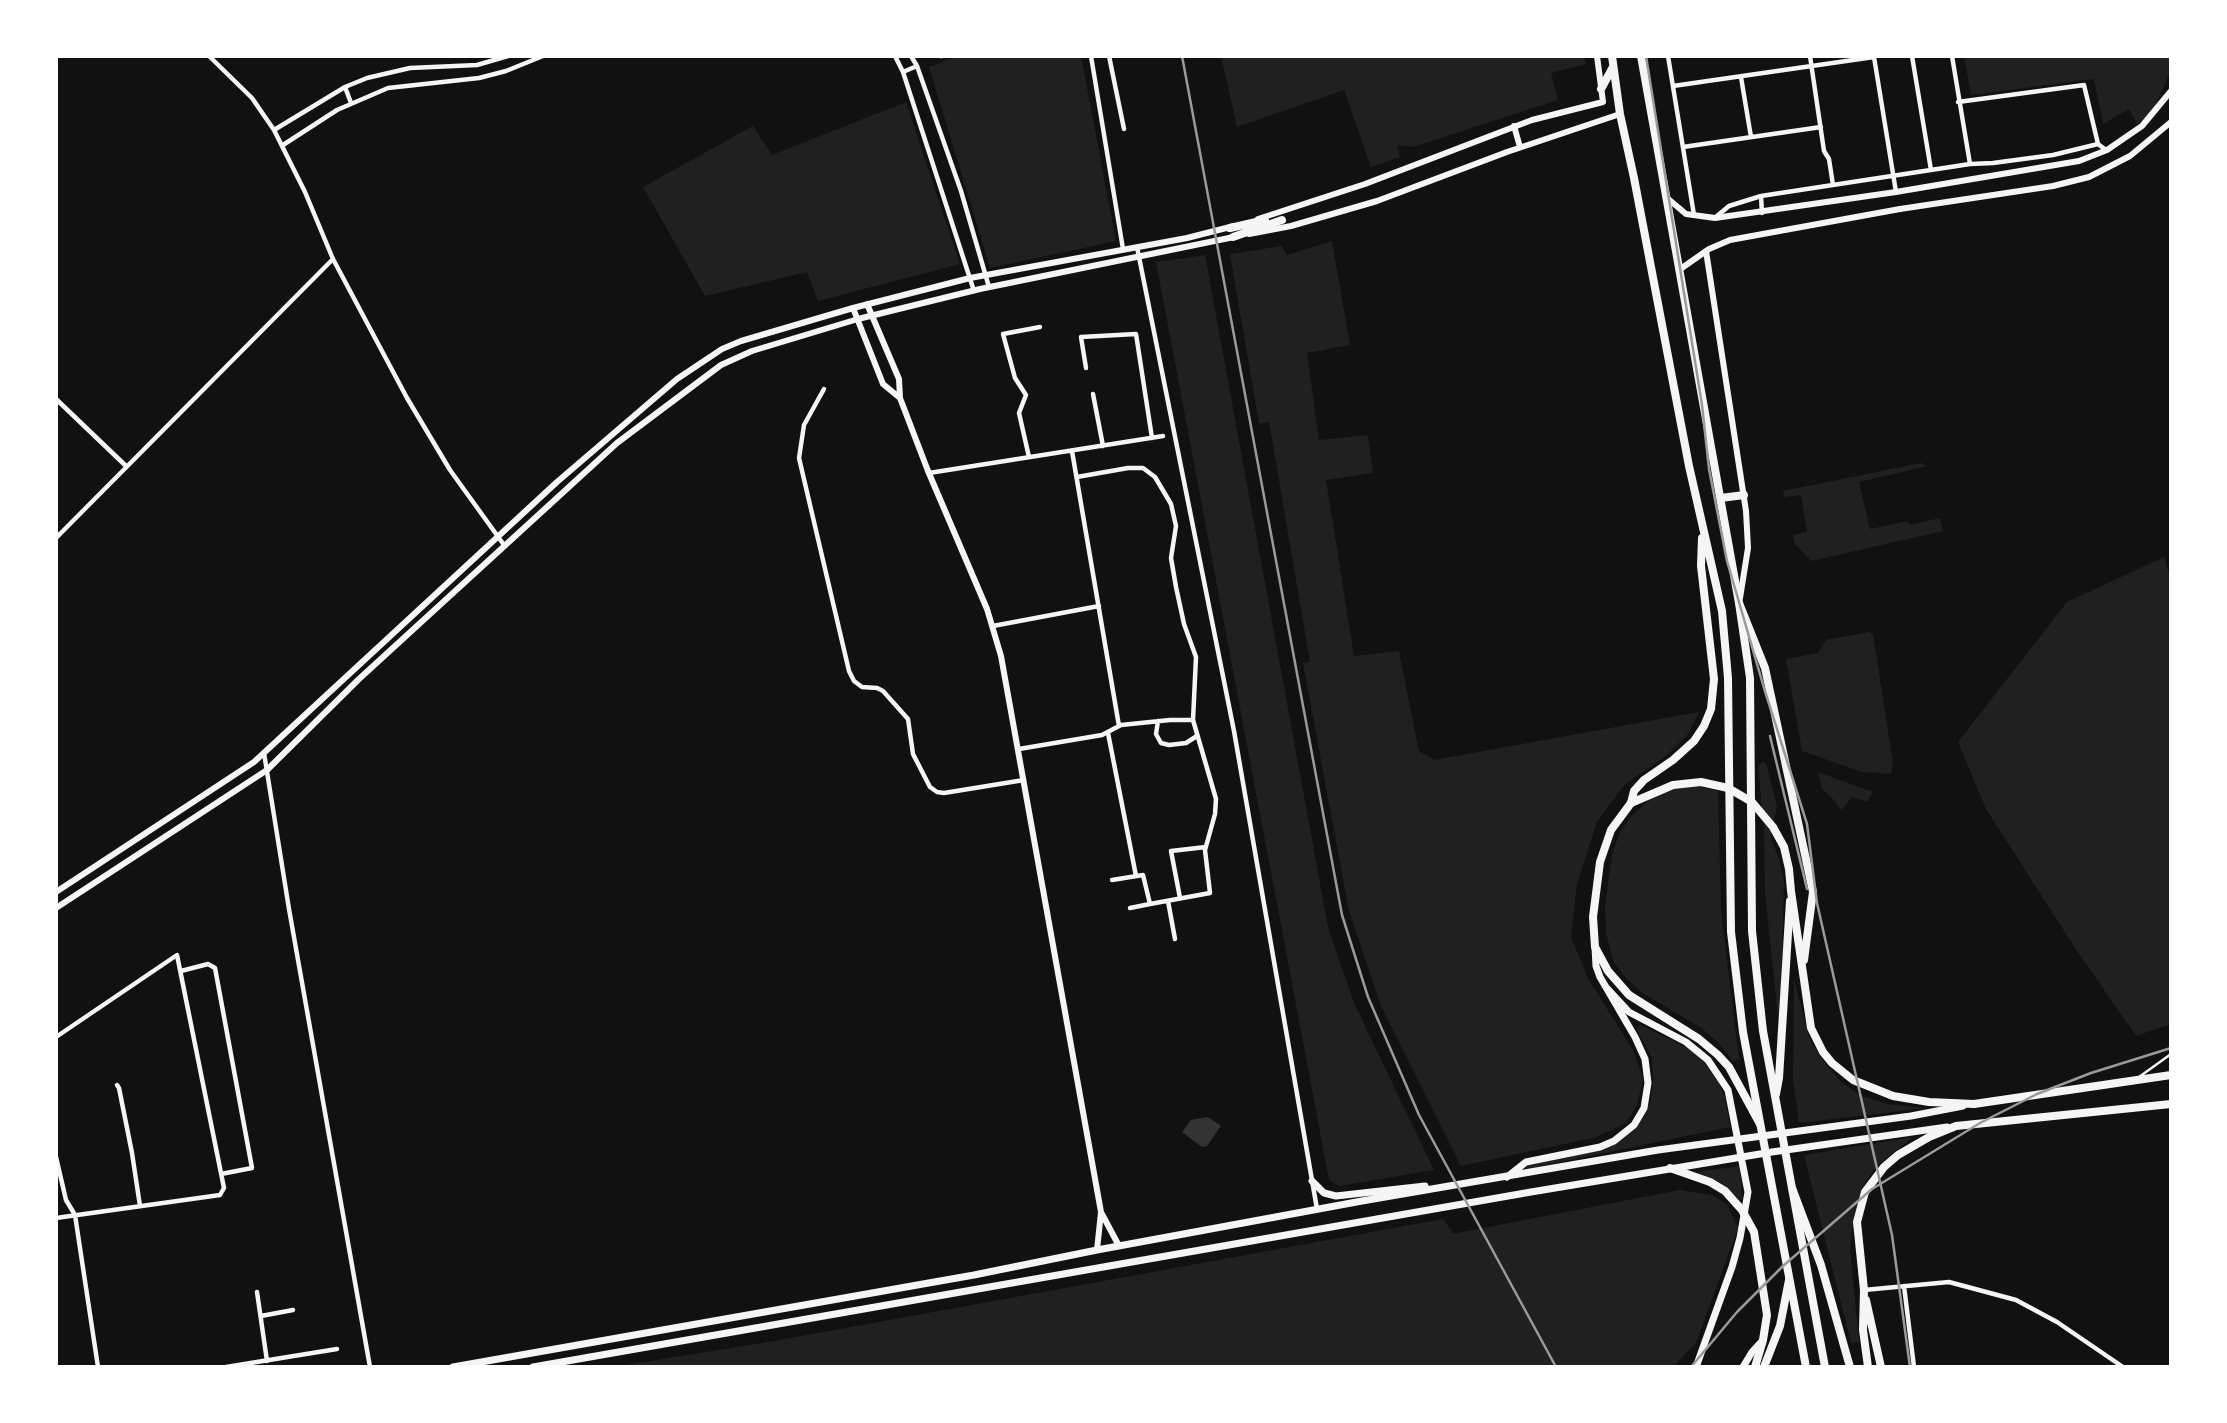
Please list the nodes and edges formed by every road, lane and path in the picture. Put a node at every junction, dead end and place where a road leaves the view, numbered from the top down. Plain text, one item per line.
1 (209, 56) edge
2 (508, 56) edge
3 (543, 56) edge
4 (895, 56) edge
5 (911, 56) edge
6 (1091, 56) edge
7 (1109, 56) edge
8 (1597, 56) edge
9 (1612, 56) edge
10 (1641, 56) edge
11 (1668, 56) edge
12 (1810, 56) edge
13 (1912, 56) edge
14 (1952, 56) edge
15 (1874, 57) edge
16 (917, 66) junction
17 (1614, 66) junction
18 (1812, 67) junction
19 (903, 72) junction
20 (1741, 77) junction
21 (1673, 86) junction
22 (345, 87) junction
23 (1601, 89) junction
24 (2171, 91) edge
25 (1958, 102) junction
26 (351, 103) junction
27 (1620, 114) junction
28 (2171, 122) edge
29 (1514, 126) junction
30 (1821, 127) junction
31 (274, 130) junction
32 (1124, 130) dead end
33 (1751, 137) junction
34 (2098, 144) junction
35 (282, 145) junction
36 (1520, 147) junction
37 (1683, 148) junction
38 (2107, 150) junction
39 (1970, 164) junction
40 (1931, 170) junction
41 (1895, 176) junction
42 (1833, 185) junction
43 (1896, 192) junction
44 (1761, 196) junction
45 (1667, 198) junction
46 (1762, 213) junction
47 (1694, 215) junction
48 (1715, 218) junction
49 (1230, 228) junction
50 (1233, 237) junction
51 (1137, 247) junction
52 (1123, 249) junction
53 (1706, 251) junction
54 (1139, 258) junction
55 (333, 259) junction
56 (1679, 270) junction
57 (986, 275) junction
58 (970, 278) junction
59 (989, 287) junction
60 (974, 290) junction
61 (867, 304) junction
62 (853, 308) junction
63 (872, 316) junction
64 (858, 319) junction
65 (1040, 327) dead end
66 (1086, 368) dead end
67 (824, 389) dead end
68 (1093, 394) dead end
69 (900, 398) junction
70 (56, 399) edge
71 (1163, 436) dead end
72 (1152, 438) junction
73 (1103, 446) junction
74 (1072, 451) junction
75 (1029, 457) junction
76 (126, 466) junction
77 (929, 473) junction
78 (1077, 477) junction
79 (1744, 495) junction
80 (1721, 498) junction
81 (1703, 528) junction
82 (56, 537) edge
83 (498, 537) junction
84 (504, 545) junction
85 (1739, 603) junction
86 (1098, 606) junction
87 (993, 626) junction
88 (1193, 720) junction
89 (1158, 721) junction
90 (1119, 726) junction
91 (1108, 733) junction
92 (1197, 736) junction
93 (1018, 749) junction
94 (264, 753) junction
95 (267, 770) junction
96 (1024, 780) junction
97 (1631, 803) junction
98 (1206, 847) junction
99 (1136, 876) junction
100 (1112, 880) dead end
101 (1791, 891) junction
102 (56, 892) edge
103 (1180, 898) junction
104 (1168, 901) junction
105 (1150, 904) junction
106 (56, 908) edge
107 (1130, 908) dead end
108 (1175, 939) dead end
109 (1595, 947) junction
110 (1803, 970) junction
111 (180, 971) junction
112 (1605, 986) junction
113 (56, 1037) edge
114 (2171, 1054) edge
115 (2171, 1075) edge
116 (2136, 1079) junction
117 (117, 1085) dead end
118 (1775, 1100) junction
119 (1974, 1104) junction
120 (2171, 1104) edge
121 (1760, 1124) junction
122 (1956, 1126) junction
123 (56, 1157) edge
124 (1670, 1168) junction
125 (221, 1174) junction
126 (1507, 1177) junction
127 (1312, 1181) junction
128 (1440, 1188) junction
129 (1792, 1188) junction
130 (140, 1206) junction
131 (1317, 1209) junction
132 (1101, 1212) junction
133 (75, 1215) junction
134 (56, 1218) edge
135 (1119, 1246) junction
136 (1097, 1250) junction
137 (1789, 1280) junction
138 (1904, 1286) junction
139 (1864, 1290) junction
140 (257, 1292) dead end
141 (293, 1310) dead end
142 (261, 1316) junction
143 (1763, 1340) junction
144 (337, 1349) dead end
145 (267, 1361) junction
146 (98, 1367) edge
147 (226, 1367) edge
148 (370, 1367) edge
149 (453, 1367) edge
150 (533, 1367) edge
151 (1696, 1367) edge
152 (1743, 1367) edge
153 (1755, 1367) edge
154 (1764, 1367) edge
155 (1806, 1367) edge
156 (1825, 1367) edge
157 (1850, 1367) edge
158 (1868, 1367) edge
159 (1881, 1367) edge
160 (1914, 1367) edge
161 (2123, 1367) edge

1 - 31 street
2 - 22 street
3 - 26 street
4 - 19 street
5 - 16 street
6 - 52 street
7 - 32 street
8 - 23 street
9 - 17 main road
10 - 45 main road
11 - 21 street
12 - 18 street
13 - 40 street
14 - 25 street
15 - 18 street
15 - 41 street
16 - 19 street
16 - 57 street
17 - 23 main road
17 - 27 main road
18 - 20 street
18 - 30 street
19 - 58 street
20 - 21 street
20 - 33 street
21 - 37 street
22 - 26 street
22 - 31 street
23 - 29 street
24 - 38 street
25 - 34 street
25 - 39 street
26 - 35 street
27 - 36 street
27 - 81 main road
28 - 53 street
29 - 36 street
29 - 49 street
30 - 33 street
30 - 42 street
31 - 35 street
33 - 37 street
34 - 38 street
34 - 39 street
35 - 55 street
36 - 50 street
37 - 47 street
38 - 43 street
39 - 40 street
40 - 41 street
41 - 42 street
41 - 43 street
42 - 44 street
43 - 46 street
44 - 46 street
44 - 48 street
45 - 47 street
45 - 56 main road
46 - 48 street
47 - 48 street
49 - 50 main road
49 - 51 street
50 - 54 street
51 - 52 street
51 - 54 street
52 - 57 street
53 - 56 street
53 - 79 street
54 - 59 street
54 - 127 street
55 - 76 street
55 - 83 street
56 - 80 main road
57 - 58 street
57 - 59 street
58 - 60 street
58 - 61 street
59 - 60 street
60 - 63 street
61 - 62 street
61 - 63 street
62 - 64 street
62 - 83 street
63 - 64 street
63 - 69 street
64 - 69 street
64 - 84 street
65 - 75 street
66 - 72 street
67 - 96 street
68 - 73 street
69 - 77 street
70 - 76 street
71 - 72 street
72 - 73 street
73 - 74 street
74 - 75 street
74 - 78 street
75 - 77 street
76 - 82 street
77 - 87 street
78 - 86 street
78 - 88 street
79 - 80 main road
79 - 85 street
80 - 85 main road
81 - 97 main road
81 - 121 main road
83 - 84 street
83 - 94 street
84 - 95 street
85 - 110 main road
85 - 118 main road
86 - 87 street
86 - 90 street
87 - 93 street
88 - 89 street
88 - 92 street
89 - 90 street
89 - 92 street
90 - 91 street
91 - 93 street
91 - 99 street
92 - 98 street
93 - 96 street
94 - 95 street
94 - 102 street
95 - 106 street
95 - 148 street
96 - 132 street
97 - 101 main road
97 - 109 main road
98 - 103 street
98 - 103 street
99 - 100 street
99 - 105 street
101 - 110 main road
101 - 118 main road
103 - 104 street
104 - 105 street
104 - 108 street
105 - 107 street
109 - 112 main road
109 - 121 main road
110 - 119 main road
111 - 113 street
111 - 125 street
111 - 125 street
112 - 126 main road
112 - 151 main road
114 - 116 lane
115 - 116 main road
116 - 119 main road
117 - 130 street
118 - 129 main road
119 - 126 main road
120 - 122 main road
121 - 137 main road
122 - 124 main road
122 - 139 main road
123 - 133 street
124 - 143 main road
124 - 150 main road
125 - 130 street
126 - 128 main road
127 - 128 main road
127 - 131 street
128 - 131 main road
129 - 156 main road
129 - 157 main road
130 - 133 street
131 - 135 main road
132 - 135 street
132 - 136 street
133 - 134 street
133 - 146 street
135 - 136 main road
136 - 149 main road
137 - 154 main road
137 - 155 main road
138 - 139 street
138 - 160 street
138 - 161 street
139 - 158 main road
139 - 159 main road
140 - 142 street
141 - 142 street
142 - 145 street
143 - 152 main road
143 - 153 main road
144 - 145 street
145 - 147 street

